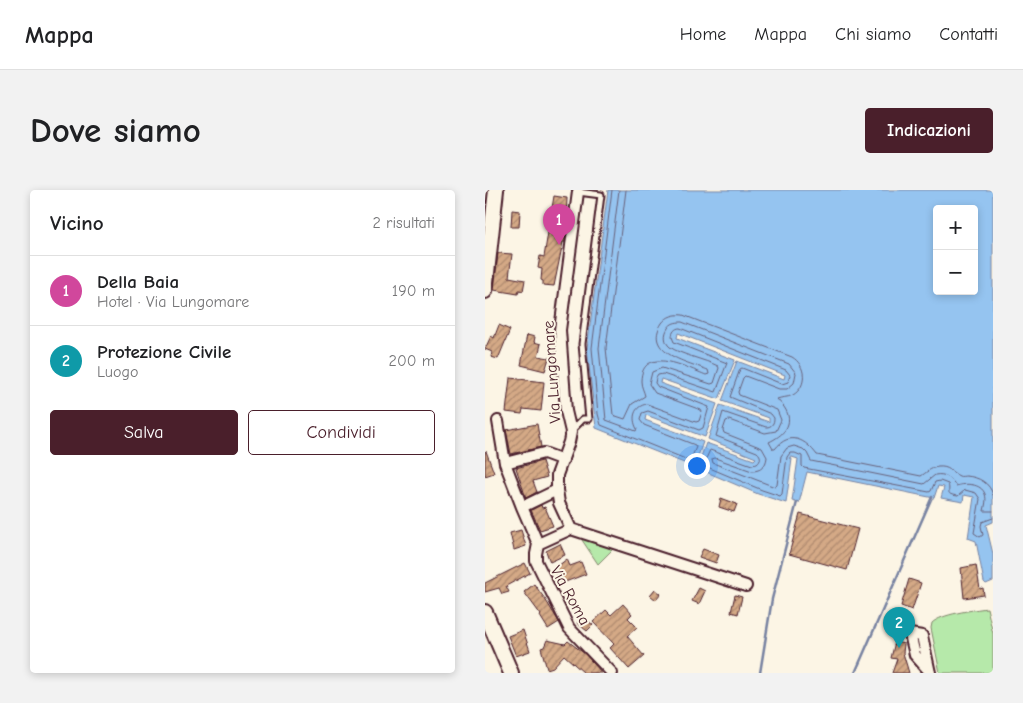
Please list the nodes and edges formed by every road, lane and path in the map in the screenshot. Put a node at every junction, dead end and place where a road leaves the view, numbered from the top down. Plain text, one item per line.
1 (496, 190) edge
2 (578, 192) joint
3 (485, 291) edge
4 (499, 421) dead end
5 (571, 432) junction
6 (563, 460) junction
7 (505, 463) junction
8 (557, 490) junction
9 (522, 507) junction
10 (571, 529) junction
11 (537, 546) junction
12 (746, 586) dead end
13 (485, 612) edge
14 (511, 673) edge
15 (612, 673) edge

1 - 3 main road
2 - 5 street, Via Lungomare
2 - 5 lane
4 - 7 street, Via Roma
5 - 6 street, Via Lungomare
6 - 7 street
6 - 8 street, Via Lungomare
7 - 9 street, Via Roma
8 - 9 street
8 - 10 street, Via Lungomare
9 - 11 street, Via Roma
10 - 11 street
10 - 12 street
11 - 15 street, Via Roma
13 - 14 main road

